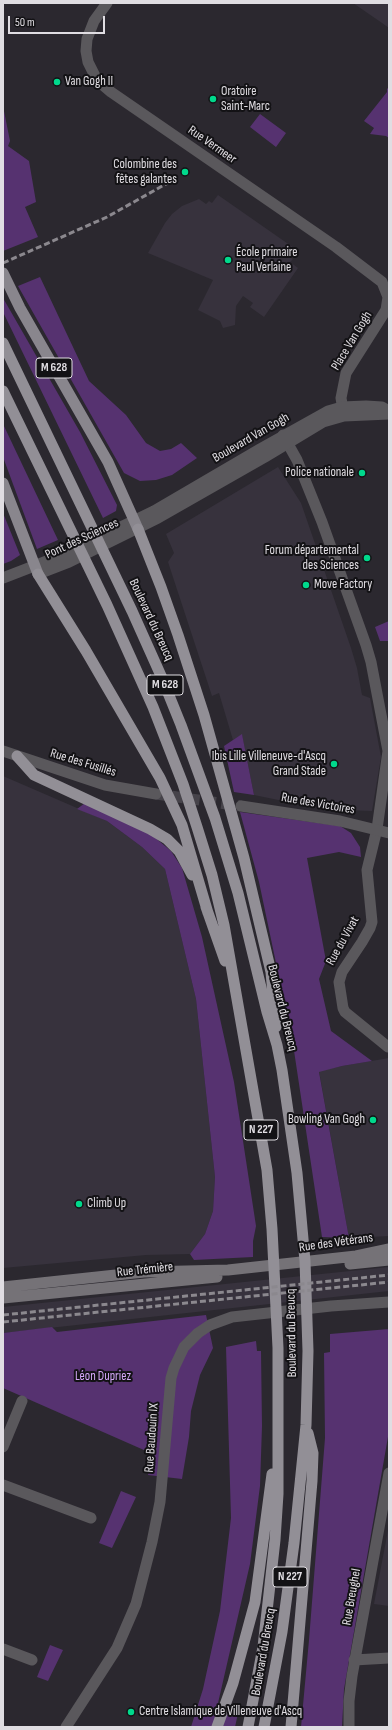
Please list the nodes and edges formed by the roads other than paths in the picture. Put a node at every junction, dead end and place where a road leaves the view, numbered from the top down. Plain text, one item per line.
1 (107, 3) edge
2 (3, 273) edge
3 (382, 282) joint
4 (3, 343) edge
5 (3, 391) edge
6 (343, 411) junction
7 (389, 411) edge
8 (389, 414) edge
9 (285, 439) junction
10 (3, 483) edge
11 (136, 524) junction
12 (36, 570) junction
13 (3, 578) edge
14 (3, 751) edge
15 (17, 756) junction
16 (156, 794) tunnel mouth
17 (241, 806) tunnel mouth
18 (377, 829) junction
19 (389, 832) edge
20 (208, 913) junction
21 (234, 987) junction
22 (277, 1046) junction
23 (388, 1047) dead end
24 (389, 1249) edge
25 (389, 1260) edge
26 (288, 1267) junction
27 (3, 1287) edge
28 (3, 1298) edge
29 (389, 1302) edge
30 (22, 1401) dead end
31 (306, 1425) junction
32 (278, 1428) junction
33 (3, 1447) edge
34 (389, 1473) edge
35 (3, 1485) edge
36 (91, 1518) dead end
37 (3, 1649) edge
38 (389, 1658) edge
39 (32, 1660) dead end
40 (354, 1660) junction
41 (66, 1727) edge
42 (217, 1727) edge
43 (248, 1727) edge
44 (264, 1727) edge
45 (291, 1727) edge
46 (349, 1727) edge

1 - 3 street, Rue Vermeer
2 - 11 main road, M 628
3 - 6 street, Place Van Gogh
4 - 22 highway, Boulevard du Breucq / M 628
5 - 21 highway, Boulevard du Breucq / M 628
6 - 7 street, Boulevard Van Gogh
6 - 8 street, Boulevard Van Gogh
6 - 9 street, Boulevard Van Gogh
9 - 11 street, Boulevard Van Gogh
9 - 18 street, Rue du Vivat
10 - 12 main road
11 - 12 street, Pont des Sciences
11 - 22 highway
12 - 13 street, Pont des Sciences
12 - 20 highway
14 - 15 street, Rue des Fusillés
15 - 16 street, Rue des Fusillés
15 - 20 highway
17 - 18 street, Rue des Victoires
18 - 19 street, Rue des Victoires
18 - 23 street, Rue du Vivat
20 - 21 highway
21 - 32 highway, Boulevard du Breucq / N 227
22 - 31 highway, Boulevard du Breucq / N 227
24 - 26 main road, Rue des Vétérans
25 - 26 main road, Rue des Vétérans
26 - 27 main road, Rue Trémière
26 - 28 main road, Rue Trémière
29 - 41 street, Rue Baudouin IX
30 - 33 street
31 - 44 highway, Boulevard du Breucq / N 227
31 - 45 highway
32 - 42 highway
32 - 43 highway, Boulevard du Breucq / N 227
34 - 40 street, Rue Breughel
35 - 36 street
37 - 39 street
38 - 40 street
40 - 46 street, Rue Breughel

